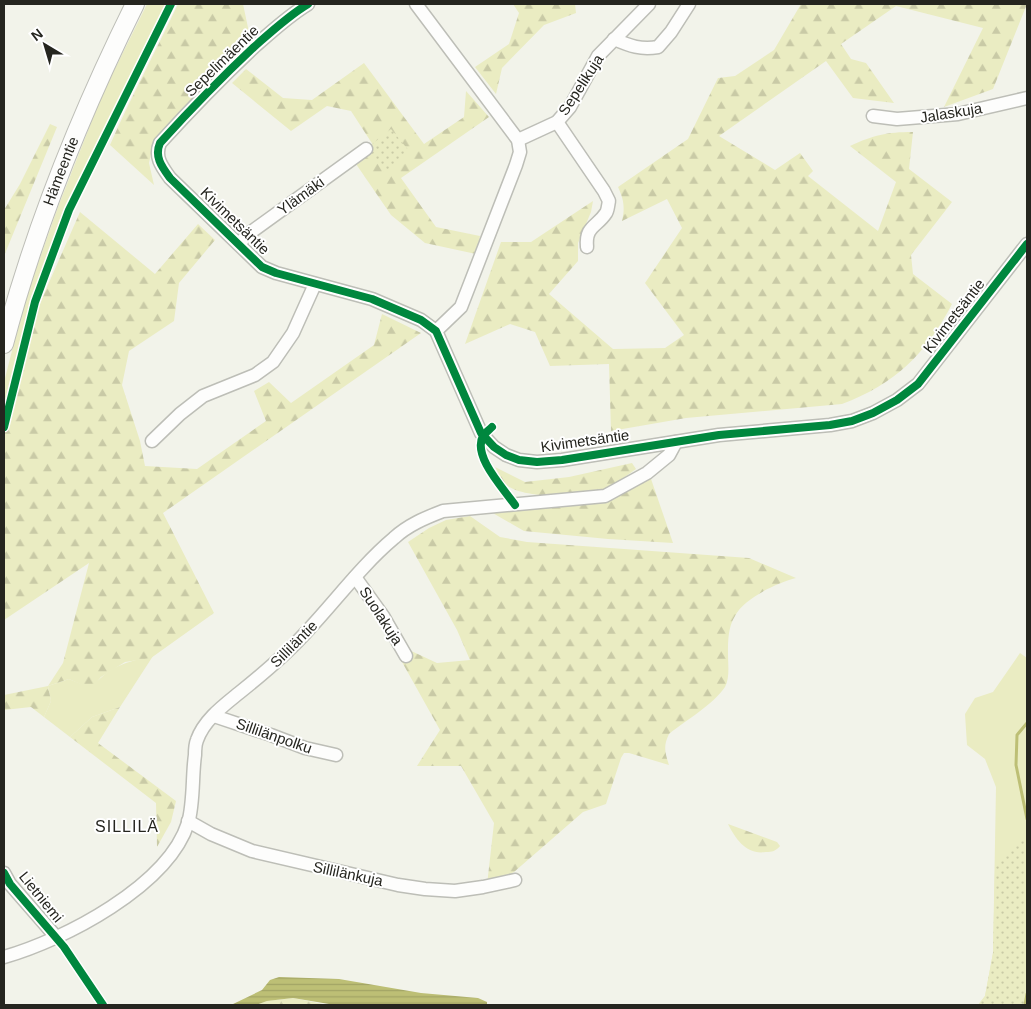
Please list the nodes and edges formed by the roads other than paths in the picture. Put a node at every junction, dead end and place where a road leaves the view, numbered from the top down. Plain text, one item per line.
1 (135, 4) edge
2 (308, 4) edge
3 (416, 4) edge
4 (649, 4) edge
5 (689, 4) edge
6 (614, 39) junction
7 (1027, 98) edge
8 (873, 116) dead end
9 (557, 122) junction
10 (518, 140) junction
11 (160, 143) joint
12 (366, 149) dead end
13 (239, 244) junction
14 (1027, 244) edge
15 (587, 247) dead end
16 (315, 284) junction
17 (436, 331) junction
18 (4, 344) edge
19 (152, 441) dead end
20 (676, 442) junction
21 (355, 577) junction
22 (406, 656) dead end
23 (214, 716) junction
24 (336, 755) dead end
25 (188, 821) junction
26 (4, 873) edge
27 (515, 880) dead end
28 (57, 938) junction
29 (4, 956) edge

1 - 18 highway, Hämeentie
2 - 11 street, Sepelimäentie
3 - 10 street
4 - 6 street, Sepelikuja
5 - 6 street, Sepelikuja
6 - 9 street, Sepelikuja
7 - 8 street, Jalaskuja
9 - 10 street, Sepelikuja
9 - 15 street
10 - 17 street
11 - 13 street, Kivimetsäntie
12 - 13 street, Ylämäki
13 - 16 street, Kivimetsäntie
14 - 20 street, Kivimetsäntie
16 - 17 street, Kivimetsäntie
16 - 19 street
17 - 20 street, Kivimetsäntie
20 - 21 street, Silliläntie
21 - 22 street, Suolakuja
21 - 23 street, Silliläntie
23 - 24 street, Sillilänpolku
23 - 25 street, Silliläntie
25 - 27 street, Sillilänkuja
25 - 28 street, Silliläntie
26 - 28 street, Lietniemi
28 - 29 street, Silliläntie

